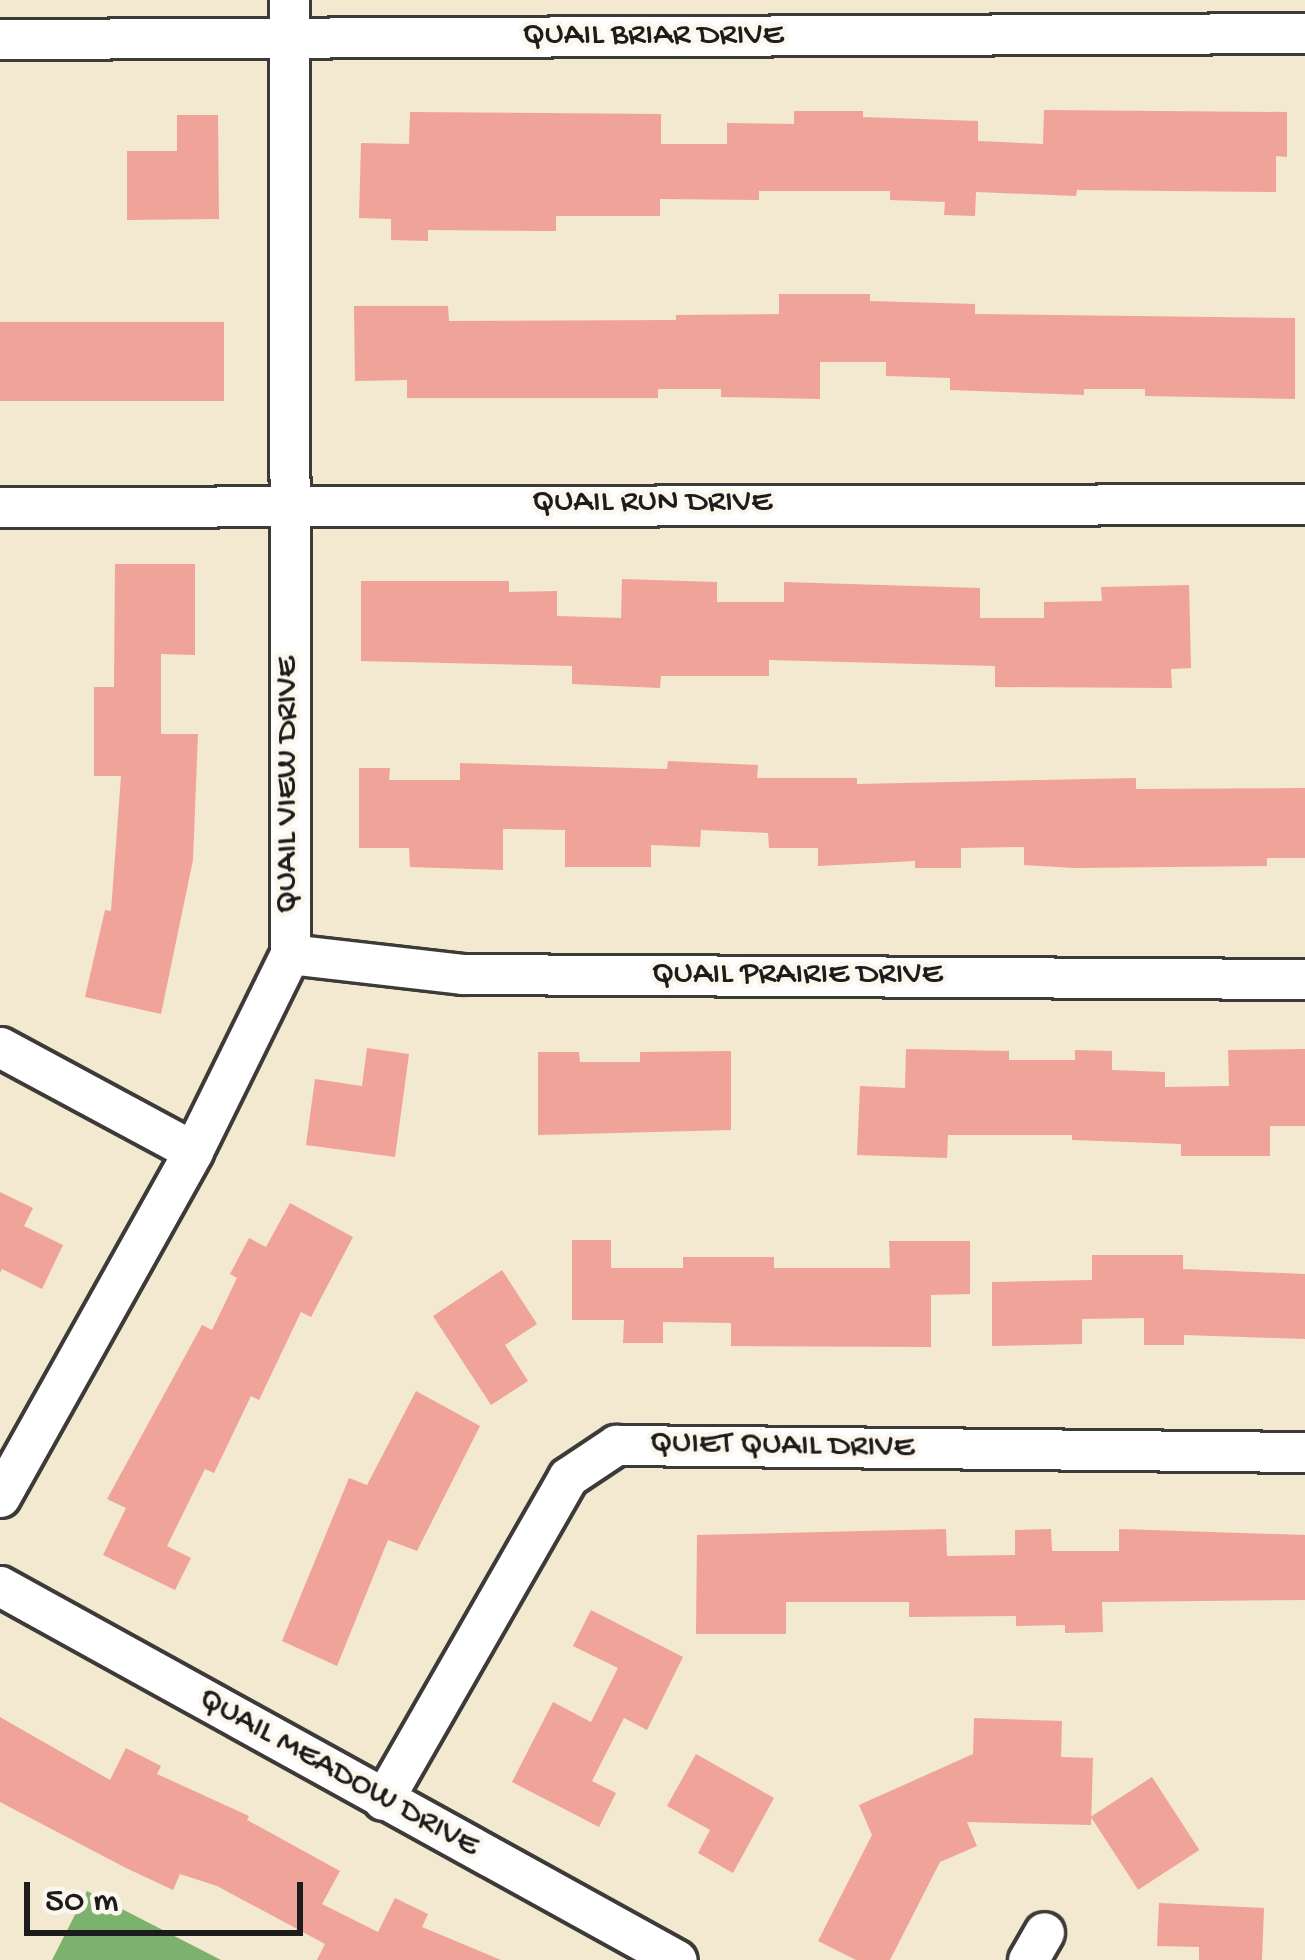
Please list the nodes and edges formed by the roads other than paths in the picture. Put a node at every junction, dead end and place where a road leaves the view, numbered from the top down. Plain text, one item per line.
1 (289, 19) edge
2 (1305, 33) edge
3 (0, 39) edge
4 (1305, 504) edge
5 (288, 505) junction
6 (0, 507) edge
7 (290, 954) junction
8 (1305, 979) edge
9 (0, 1047) edge
10 (193, 1150) junction
11 (1305, 1452) edge
12 (0, 1497) edge
13 (0, 1586) edge
14 (383, 1800) junction
15 (677, 1960) edge

1 - 2 street, QUAIL BRIAR DRIVE
1 - 3 street, QUAIL BRIAR DRIVE
1 - 5 street, QUAIL VIEW DRIVE
4 - 5 street, QUAIL RUN DRIVE
5 - 6 street, QUAIL RUN DRIVE
5 - 7 street, QUAIL VIEW DRIVE
7 - 8 street, QUAIL PRAIRIE DRIVE
7 - 10 street, QUAIL VIEW DRIVE
9 - 10 street
10 - 12 street, QUAIL VIEW DRIVE
11 - 14 street, QUIET QUAIL DRIVE
13 - 14 street, QUAIL MEADOW DRIVE
14 - 15 street, QUAIL MEADOW DRIVE

